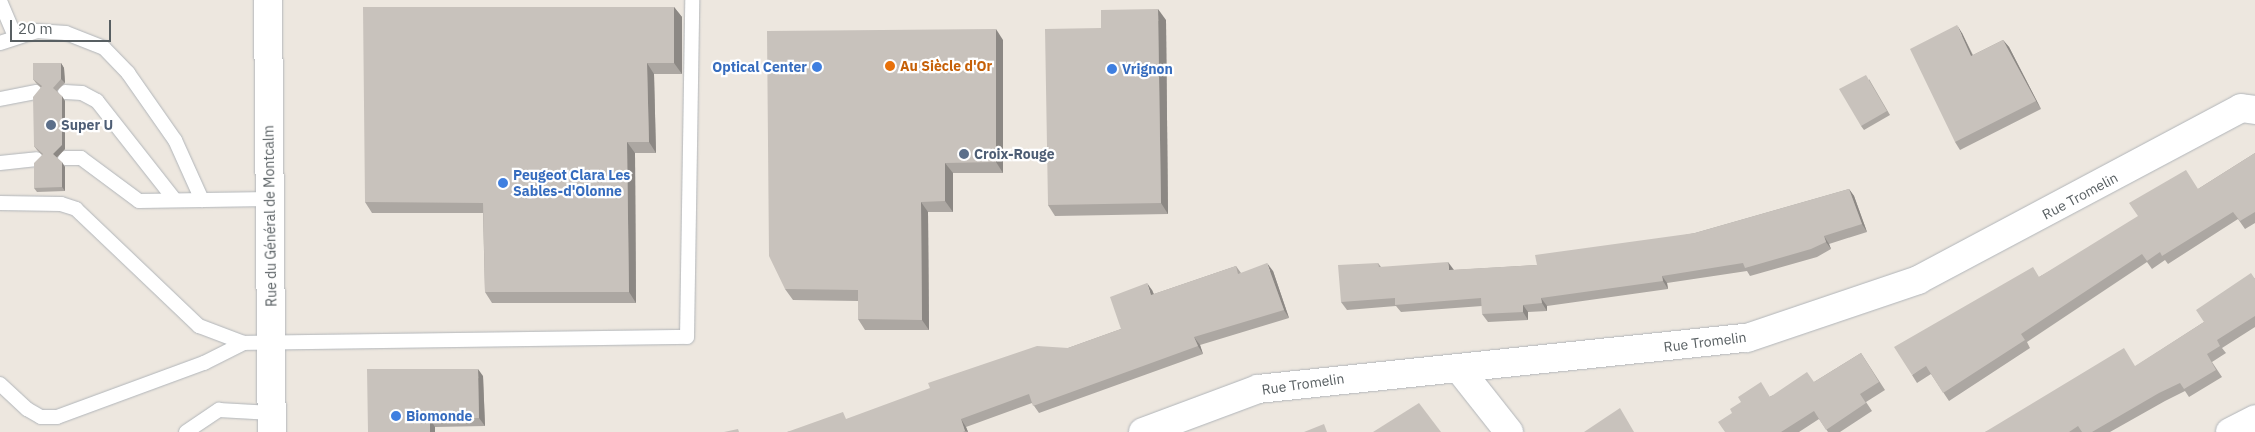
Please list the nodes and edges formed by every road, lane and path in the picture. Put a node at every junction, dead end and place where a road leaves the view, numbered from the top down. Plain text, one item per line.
1 (268, 0) edge
2 (692, 0) edge
3 (0, 1) edge
4 (15, 36) junction
5 (0, 44) edge
6 (36, 92) edge
7 (65, 92) dead end
8 (0, 99) edge
9 (2255, 110) edge
10 (65, 158) dead end
11 (37, 159) edge
12 (0, 163) edge
13 (270, 199) junction
14 (175, 200) junction
15 (202, 200) junction
16 (0, 203) edge
17 (271, 342) junction
18 (244, 343) junction
19 (1460, 370) junction
20 (0, 384) edge
21 (2255, 419) edge
22 (272, 422) edge
23 (186, 432) edge
24 (1143, 432) edge
25 (1509, 432) edge
26 (2230, 432) edge

1 - 13 street, Rue du Général de Montcalm
2 - 17 lane
3 - 4 lane
4 - 5 lane
4 - 15 lane
6 - 8 lane
7 - 14 lane
9 - 19 street, Rue Tromelin
10 - 14 lane
11 - 12 lane
13 - 15 lane
13 - 17 street, Rue du Général de Montcalm
14 - 15 lane
16 - 18 lane
17 - 18 lane
17 - 22 street, Rue du Général de Montcalm
18 - 20 lane
19 - 24 street, Rue Tromelin
19 - 25 street
21 - 26 street
22 - 23 lane

